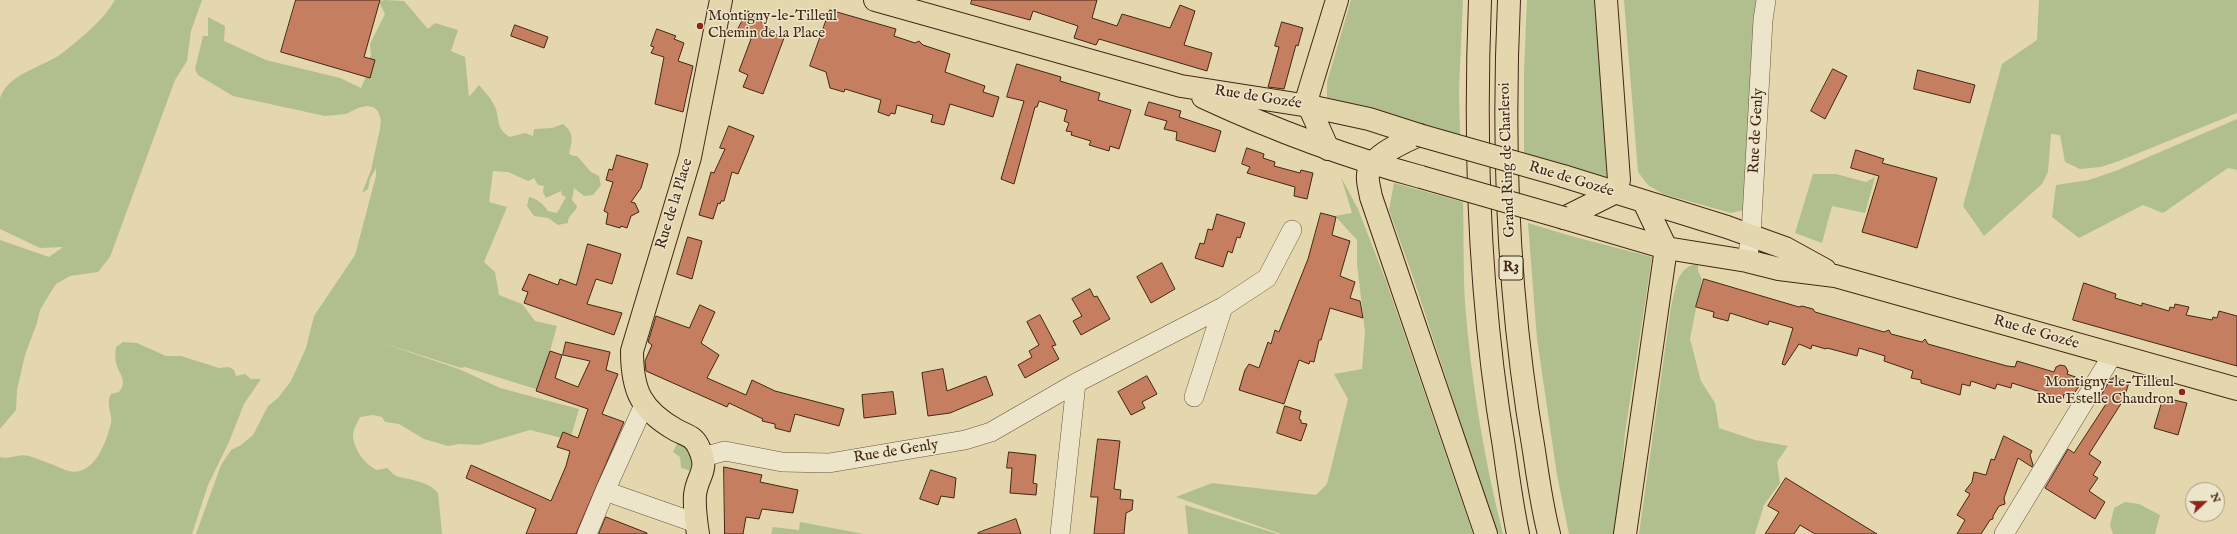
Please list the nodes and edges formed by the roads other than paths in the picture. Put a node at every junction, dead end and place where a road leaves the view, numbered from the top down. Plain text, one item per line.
1 (721, 0) edge
2 (875, 0) edge
3 (1338, 0) edge
4 (1480, 0) edge
5 (1509, 0) edge
6 (1606, 0) edge
7 (1766, 0) edge
8 (1181, 86) junction
9 (1309, 106) junction
10 (1419, 135) junction
11 (1328, 149) junction
12 (1371, 164) junction
13 (1614, 193) junction
14 (1644, 202) junction
15 (1564, 218) junction
16 (1292, 230) dead end
17 (1751, 235) junction
18 (1666, 248) junction
19 (1747, 261) junction
20 (1835, 276) junction
21 (1224, 307) junction
22 (2113, 354) junction
23 (1076, 383) junction
24 (2237, 389) edge
25 (1194, 397) dead end
26 (644, 405) junction
27 (703, 457) junction
28 (605, 491) junction
29 (697, 528) edge
30 (587, 534) edge
31 (1060, 534) edge
32 (1486, 534) edge
33 (1518, 534) edge
34 (1549, 534) edge
35 (1625, 534) edge
36 (2004, 534) edge

1 - 26 main road, Rue de la Place
2 - 8 main road, Rue de Gozée
3 - 9 main road
4 - 33 main road, Grand Ring de Charleroi / R3
5 - 34 main road, Grand Ring de Charleroi / R3
6 - 13 main road
7 - 17 street, Rue de Genly
8 - 9 main road, Rue de Gozée
8 - 11 main road, Rue de Gozée
9 - 10 main road, Rue de Gozée
9 - 11 main road
10 - 12 main road
10 - 13 main road, Rue de Gozée, bridge
11 - 12 main road, Rue de Gozée
12 - 15 main road, Rue de Gozée, bridge
12 - 32 main road
13 - 14 main road, Rue de Gozée
13 - 15 main road
14 - 17 main road, Rue de Gozée
14 - 18 main road
15 - 18 main road, Rue de Gozée
16 - 21 street, Rue de Genly
17 - 19 street, Rue de Genly
17 - 20 main road, Rue de Gozée
18 - 19 main road, Rue de Gozée
18 - 35 main road
19 - 20 main road, Rue de Gozée
20 - 22 main road, Rue de Gozée
21 - 23 street, Rue de Genly
21 - 25 street
22 - 24 main road, Rue de Gozée
22 - 36 street
23 - 27 street, Rue de Genly
23 - 31 street
26 - 27 main road, Rue de la Place
26 - 28 street
27 - 29 main road
28 - 29 street
28 - 30 street

